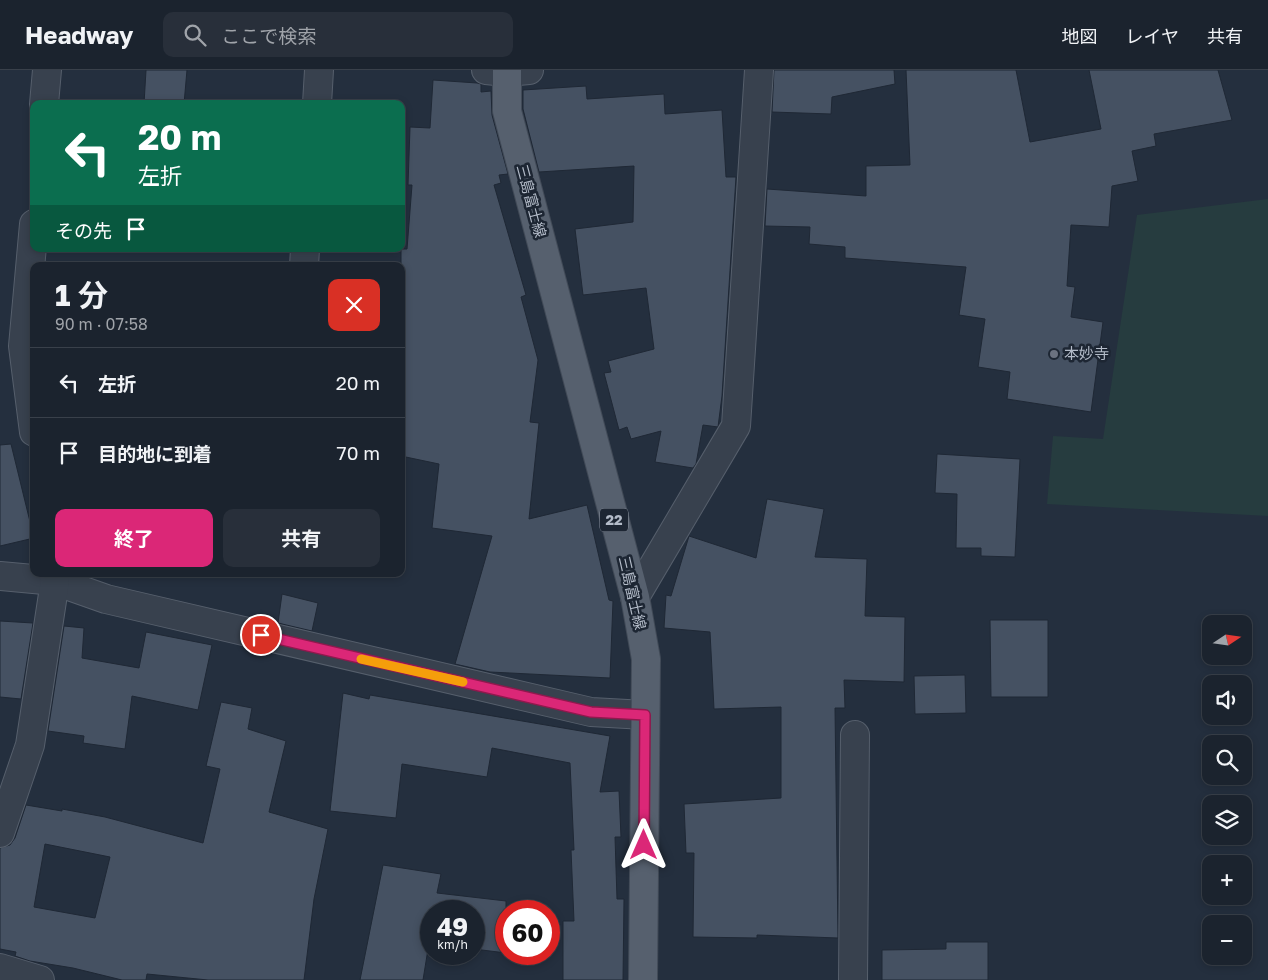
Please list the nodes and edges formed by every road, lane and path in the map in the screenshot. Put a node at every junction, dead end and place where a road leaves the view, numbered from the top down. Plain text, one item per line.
1 (47, 70) edge
2 (319, 70) edge
3 (507, 70) edge
4 (759, 70) edge
5 (44, 100) edge
6 (316, 100) edge
7 (30, 273) edge
8 (30, 398) edge
9 (0, 576) edge
10 (30, 577) edge
11 (54, 577) edge
12 (634, 597) junction
13 (645, 715) junction
14 (855, 735) dead end
15 (0, 833) edge
16 (0, 968) edge
17 (40, 980) edge
18 (643, 980) edge
19 (853, 980) edge

1 - 5 street
2 - 6 street
3 - 12 main road, 三島富士線 / 22
4 - 12 street
7 - 8 street
9 - 10 street
11 - 13 street
11 - 15 street
12 - 13 main road, 三島富士線 / 22
13 - 18 main road, 三島富士線 / 22
14 - 19 street
16 - 17 street

